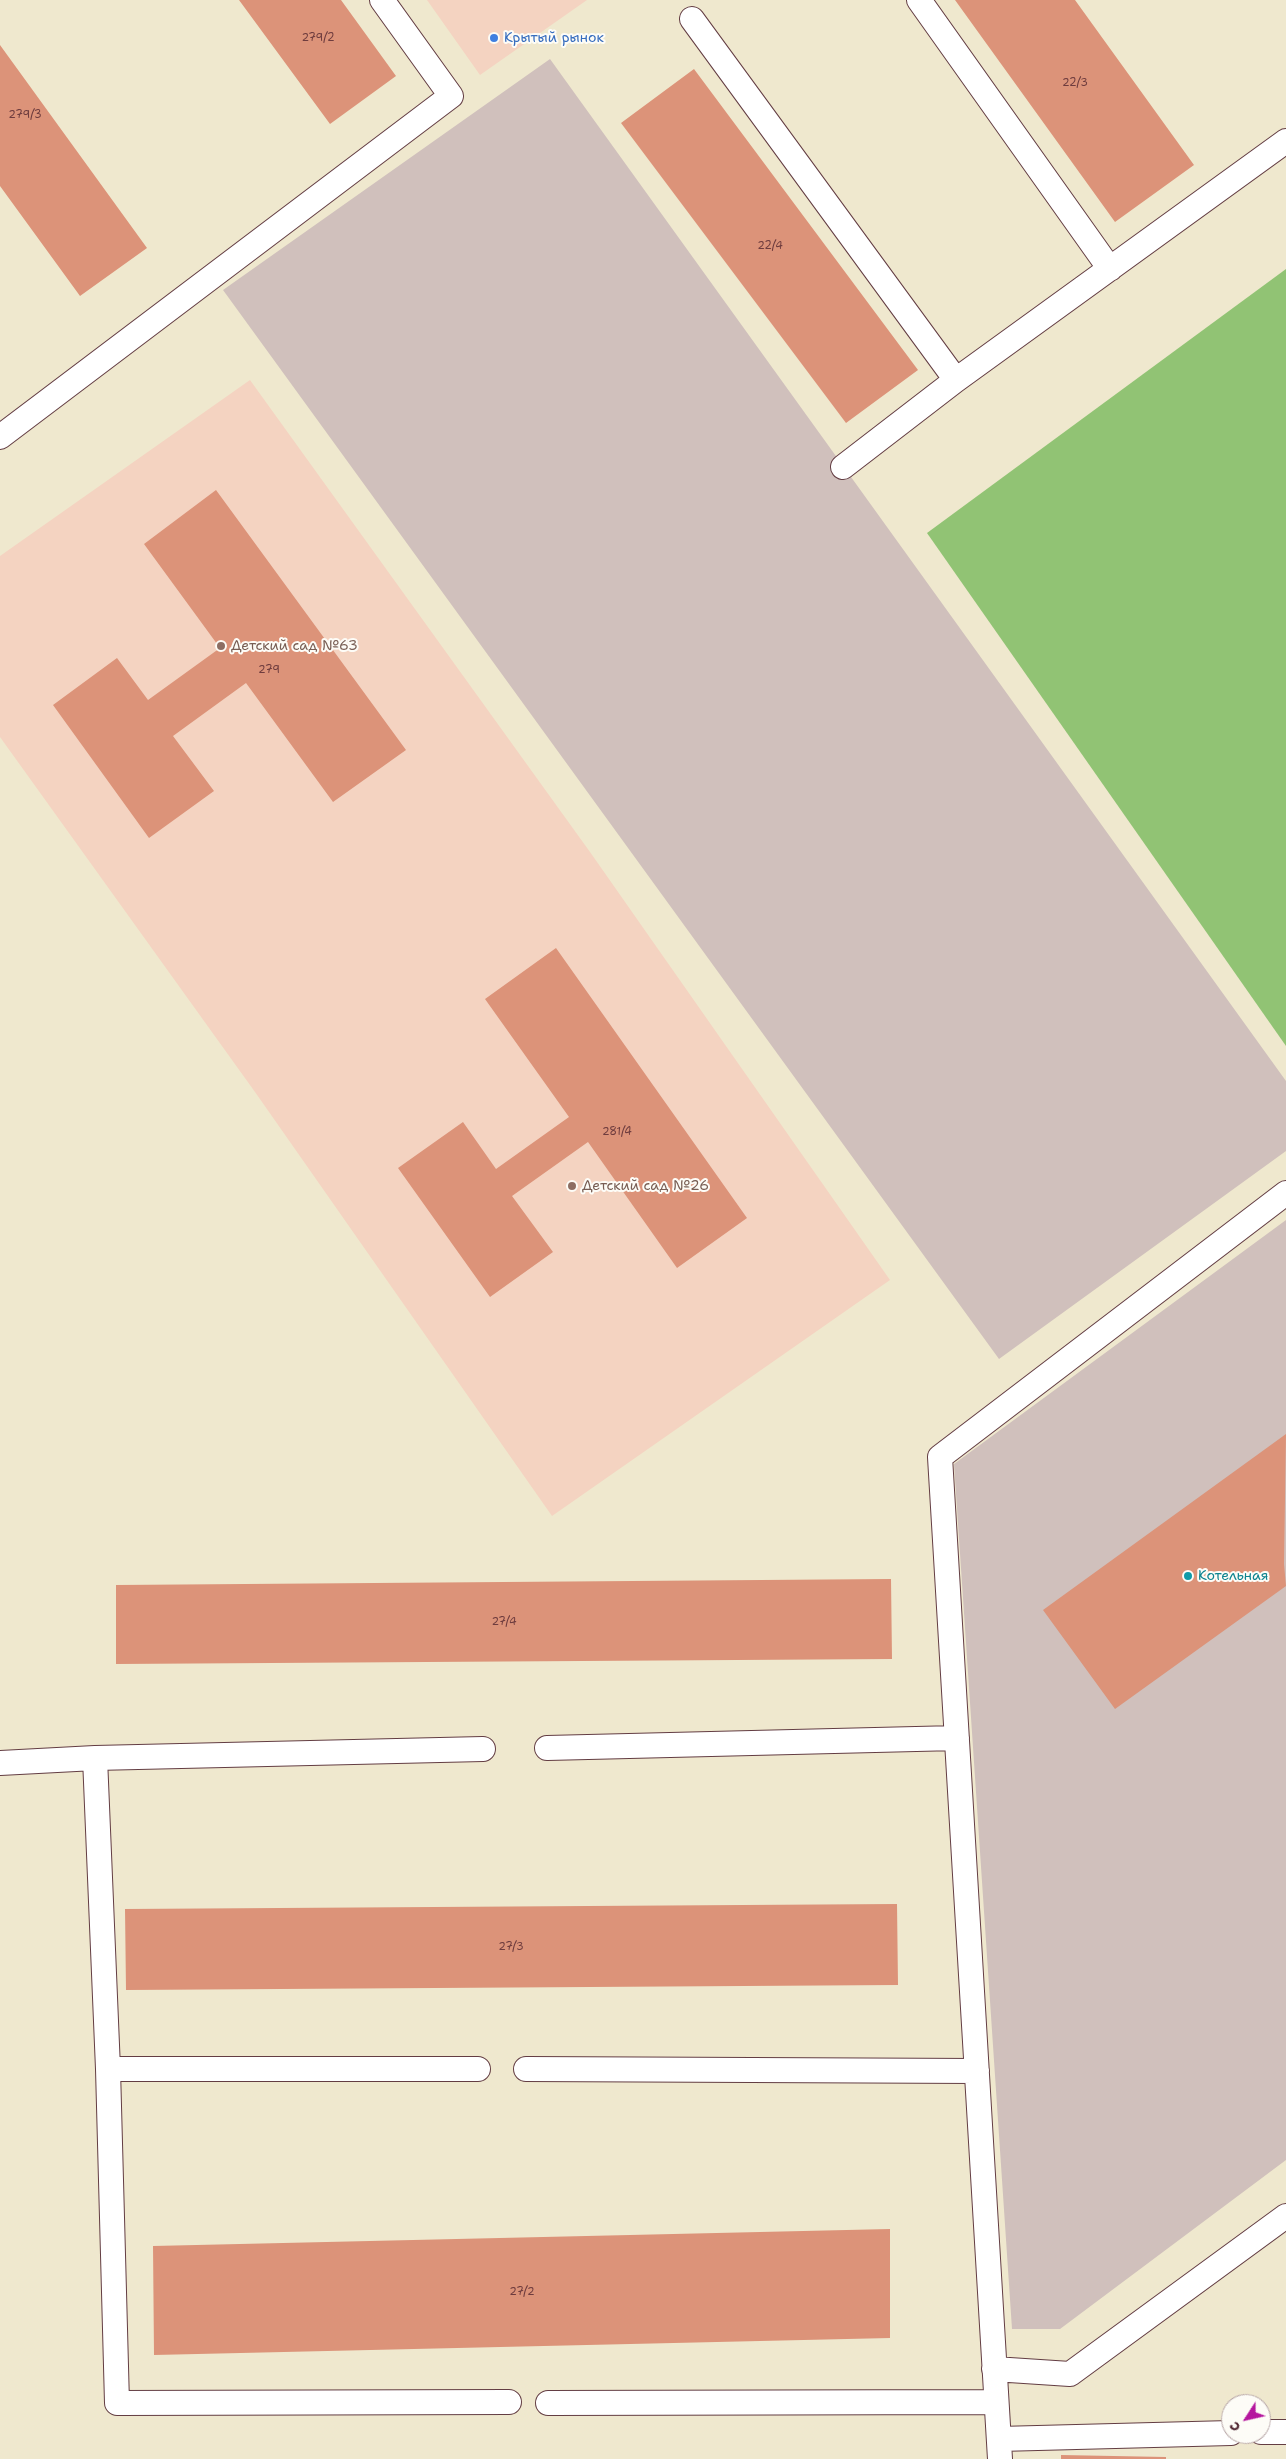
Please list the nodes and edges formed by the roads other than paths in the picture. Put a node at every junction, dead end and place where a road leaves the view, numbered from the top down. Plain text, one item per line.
1 (382, 0) edge
2 (919, 0) edge
3 (692, 19) dead end
4 (1286, 142) edge
5 (1110, 269) junction
6 (956, 380) junction
7 (0, 437) edge
8 (843, 467) dead end
9 (1286, 1193) edge
10 (957, 1738) junction
11 (547, 1748) dead end
12 (483, 1749) dead end
13 (95, 1758) junction
14 (0, 1763) edge
15 (108, 2069) junction
16 (478, 2069) dead end
17 (526, 2069) dead end
18 (977, 2070) junction
19 (1286, 2216) edge
20 (994, 2369) junction
21 (509, 2402) dead end
22 (996, 2402) junction
23 (548, 2403) dead end
24 (1271, 2432) edge
25 (1286, 2432) edge
26 (1221, 2434) edge
27 (999, 2449) edge

1 - 7 lane
2 - 5 lane
3 - 6 lane
4 - 5 lane
5 - 6 lane
6 - 8 lane
9 - 10 lane
10 - 11 lane
10 - 18 lane
12 - 13 lane
13 - 14 lane
13 - 15 lane
15 - 16 lane
15 - 21 lane
17 - 18 lane
18 - 20 lane
19 - 20 lane
20 - 22 lane
22 - 23 lane
22 - 27 lane
24 - 25 lane
26 - 27 lane

